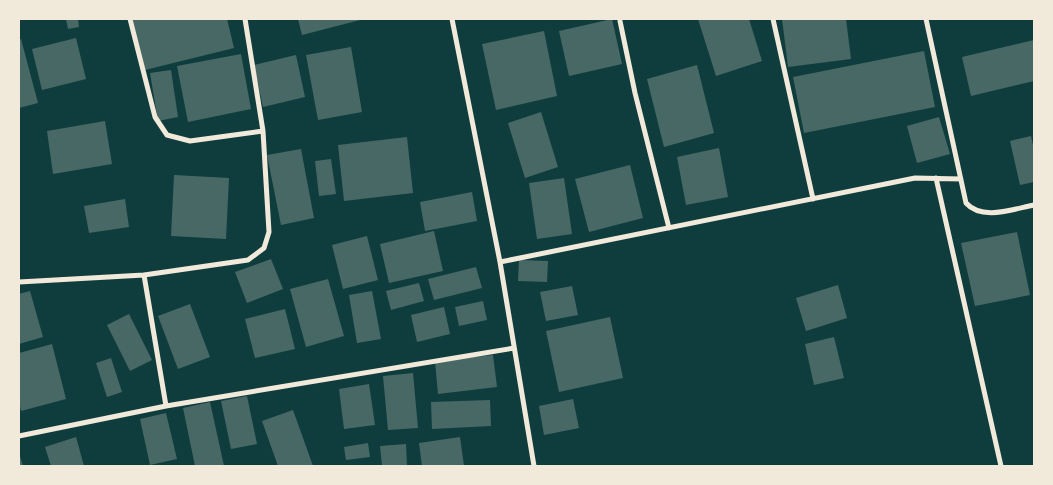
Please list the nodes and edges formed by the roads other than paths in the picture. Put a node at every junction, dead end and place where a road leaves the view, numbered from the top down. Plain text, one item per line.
1 (130, 19) edge
2 (244, 19) edge
3 (452, 19) edge
4 (773, 19) edge
5 (926, 19) edge
6 (620, 21) dead end
7 (263, 131) junction
8 (936, 178) junction
9 (961, 179) junction
10 (813, 199) junction
11 (1034, 205) edge
12 (669, 228) junction
13 (500, 262) junction
14 (144, 274) junction
15 (19, 282) edge
16 (514, 348) junction
17 (166, 406) junction
18 (19, 436) edge
19 (534, 466) edge
20 (1001, 466) edge

1 - 7 street
2 - 7 street
3 - 13 street
4 - 10 street
5 - 9 street
6 - 12 street
7 - 14 street
8 - 9 street
8 - 10 street
8 - 20 street
9 - 11 street
10 - 12 street
12 - 13 street
13 - 16 street
14 - 15 street
14 - 17 street
16 - 17 street
16 - 19 street
17 - 18 street

